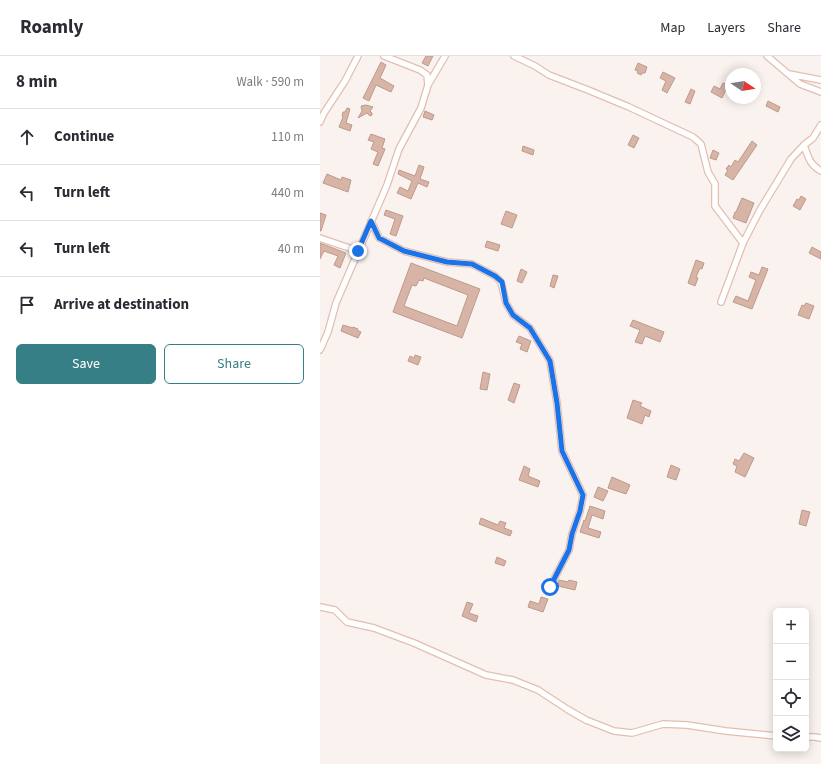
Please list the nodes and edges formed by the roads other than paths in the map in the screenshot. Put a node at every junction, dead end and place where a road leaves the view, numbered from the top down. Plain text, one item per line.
1 (358, 56) edge
2 (384, 56) edge
3 (445, 56) edge
4 (514, 56) edge
5 (767, 56) edge
6 (789, 74) junction
7 (821, 80) edge
8 (428, 85) junction
9 (821, 92) edge
10 (320, 122) edge
11 (821, 125) edge
12 (804, 145) junction
13 (821, 171) edge
14 (371, 221) junction
15 (320, 238) edge
16 (743, 242) junction
17 (358, 251) junction
18 (721, 302) dead end
19 (320, 350) edge
20 (550, 587) dead end
21 (320, 607) edge
22 (773, 736) edge
23 (809, 736) edge
24 (821, 738) edge

1 - 10 street
2 - 8 street
3 - 8 street
4 - 16 street
5 - 6 street
6 - 7 street
6 - 9 street
8 - 14 street
11 - 12 street
12 - 13 street
12 - 16 street
14 - 17 street
14 - 20 street
15 - 17 street
16 - 18 street
17 - 19 street
21 - 22 street
23 - 24 street

